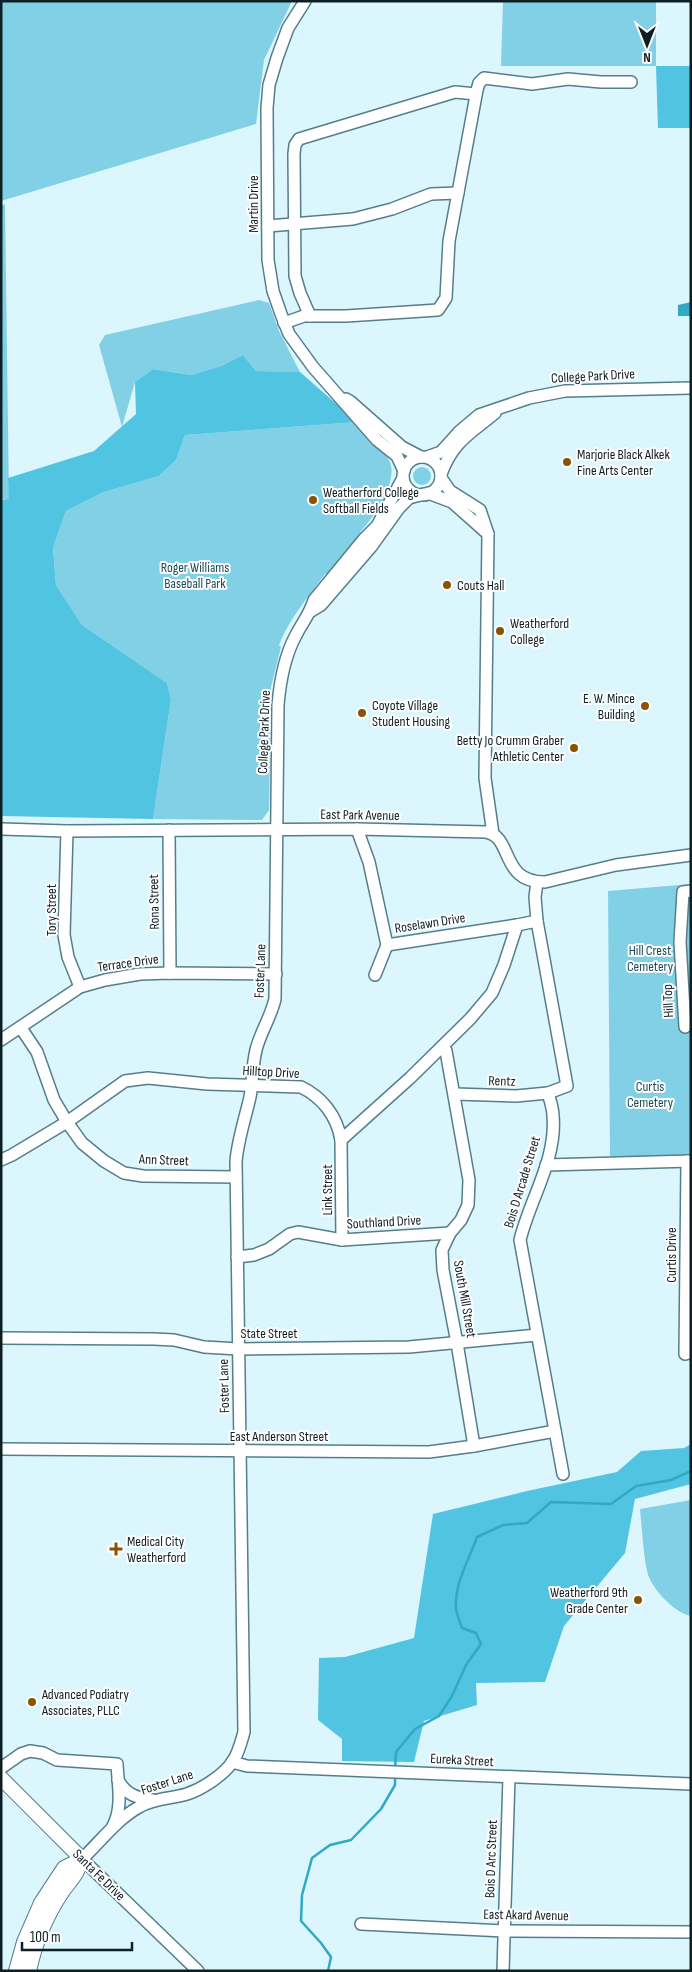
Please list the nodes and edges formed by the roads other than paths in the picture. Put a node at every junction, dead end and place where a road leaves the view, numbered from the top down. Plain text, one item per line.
1 (305, 1) edge
2 (631, 82) dead end
3 (476, 94) junction
4 (458, 193) junction
5 (294, 224) junction
6 (268, 226) junction
7 (310, 316) junction
8 (284, 323) junction
9 (691, 388) edge
10 (336, 394) junction
11 (500, 408) junction
12 (424, 457) junction
13 (404, 474) junction
14 (441, 476) junction
15 (426, 494) junction
16 (488, 534) junction
17 (311, 612) junction
18 (1, 829) edge
19 (357, 829) junction
20 (168, 830) junction
21 (277, 830) junction
22 (67, 831) junction
23 (493, 834) junction
24 (691, 855) edge
25 (537, 882) junction
26 (691, 891) edge
27 (537, 921) junction
28 (517, 925) junction
29 (387, 945) junction
30 (170, 973) junction
31 (276, 974) junction
32 (375, 975) dead end
33 (80, 987) junction
34 (685, 1027) dead end
35 (22, 1028) junction
36 (1, 1040) edge
37 (444, 1047) junction
38 (252, 1085) junction
39 (548, 1093) junction
40 (455, 1094) junction
41 (67, 1122) junction
42 (341, 1140) junction
43 (1, 1160) edge
44 (689, 1161) edge
45 (546, 1165) junction
46 (236, 1177) junction
47 (450, 1233) junction
48 (342, 1240) junction
49 (237, 1257) junction
50 (537, 1335) junction
51 (1, 1338) edge
52 (457, 1343) junction
53 (239, 1348) junction
54 (688, 1353) edge
55 (555, 1431) junction
56 (474, 1446) junction
57 (1, 1449) edge
58 (240, 1451) junction
59 (563, 1474) dead end
60 (232, 1762) junction
61 (1, 1768) edge
62 (1, 1778) edge
63 (118, 1778) junction
64 (509, 1778) junction
65 (691, 1784) edge
66 (153, 1800) junction
67 (111, 1831) junction
68 (82, 1859) junction
69 (360, 1924) dead end
70 (504, 1931) junction
71 (691, 1932) edge
72 (16, 1971) edge
73 (29, 1971) edge
74 (198, 1971) edge
75 (503, 1971) edge

1 - 6 street, Martin Drive
2 - 3 street
3 - 4 street
3 - 5 street
4 - 5 street
4 - 7 street
5 - 6 street
5 - 7 street
6 - 8 street, Martin Drive
7 - 8 street
8 - 10 street, Martin Drive
9 - 11 street, College Park Drive
10 - 12 street, Martin Drive
10 - 13 street, Martin Drive
11 - 12 street, College Park Drive
11 - 14 street, College Park Drive
12 - 13 street
12 - 14 street
13 - 15 street
13 - 17 street, College Park Drive
14 - 15 street
14 - 16 street
15 - 16 street
15 - 17 street, College Park Drive
16 - 23 street
17 - 21 street, College Park Drive
18 - 22 street, East Park Avenue
19 - 21 street, East Park Avenue
19 - 23 street, East Park Avenue
19 - 29 street, Roselawn Drive
20 - 21 street, East Park Avenue
20 - 22 street, East Park Avenue
20 - 30 street, Rona Street
21 - 31 street, Foster Lane
22 - 33 street, Tory Street
23 - 25 street
24 - 25 street
25 - 27 street
26 - 34 street, Hill Top
27 - 28 street, Roselawn Drive
27 - 39 street
28 - 29 street, Roselawn Drive
28 - 37 street
29 - 32 street
30 - 31 street, Terrace Drive
30 - 33 street, Terrace Drive
31 - 38 street, Foster Lane
33 - 35 street, Terrace Drive
35 - 36 street, Terrace Drive
35 - 41 street, Ann Street
37 - 40 street, South Mill Street
37 - 42 street
38 - 41 street, Hilltop Drive
38 - 42 street, Hilltop Drive
38 - 46 street, Foster Lane
39 - 40 street, Rentz
39 - 45 street, Bois D Arcade Street
40 - 47 street, South Mill Street
41 - 43 street, Hilltop Drive
41 - 46 street, Ann Street
42 - 48 street, Link Street
44 - 45 street
44 - 54 street, Curtis Drive
45 - 50 street, Bois D Arcade Street
46 - 49 street, Foster Lane
47 - 48 street, Southland Drive
47 - 52 street, South Mill Street
48 - 49 street, Southland Drive
49 - 53 street, Foster Lane
50 - 52 street, State Street
50 - 55 street, Bois D Arcade Street
51 - 53 street, State Street
52 - 53 street, State Street
52 - 56 street, South Mill Street
53 - 58 street, Foster Lane
55 - 56 street, East Anderson Street
55 - 59 street, Bois D Arcade Street
56 - 58 street, East Anderson Street
57 - 58 street, East Anderson Street
58 - 60 street, Foster Lane
60 - 64 street, Eureka Street
60 - 66 street, Foster Lane
61 - 63 street
62 - 68 main road, Santa Fe Drive
63 - 66 street
63 - 67 street
64 - 65 street, Eureka Street
64 - 70 street, Bois D Arc Street
66 - 67 street, Foster Lane
67 - 68 street, Foster Lane
68 - 72 main road
68 - 73 main road
68 - 74 street, Santa Fe Drive
69 - 70 street, East Akard Avenue
70 - 71 street, East Akard Avenue
70 - 75 street, Bois D Arc Street

